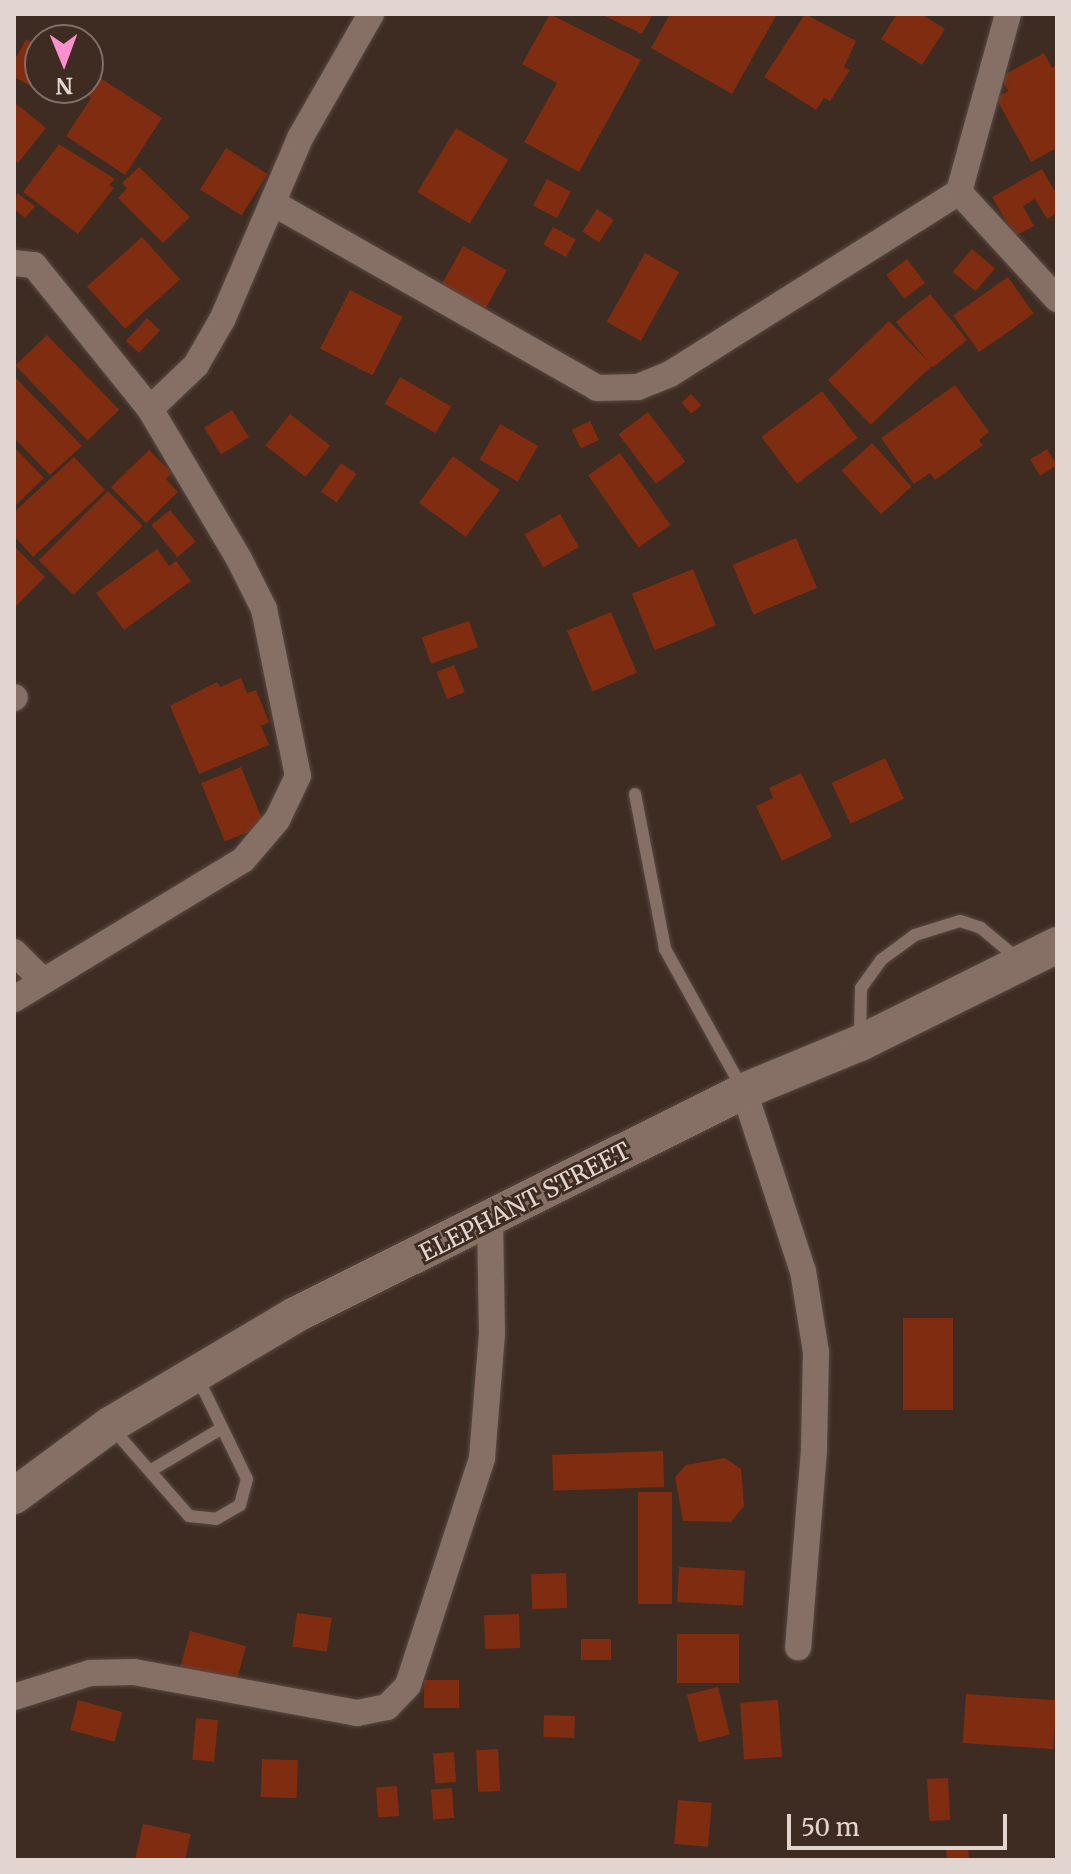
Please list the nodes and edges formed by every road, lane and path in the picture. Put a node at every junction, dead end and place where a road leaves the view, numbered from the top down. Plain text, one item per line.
1 (371, 14) edge
2 (1008, 14) edge
3 (959, 192) junction
4 (273, 203) junction
5 (14, 263) edge
6 (1057, 299) edge
7 (150, 409) junction
8 (635, 794) dead end
9 (1057, 947) edge
10 (14, 952) edge
11 (1022, 962) junction
12 (42, 980) junction
13 (14, 999) edge
14 (860, 1043) junction
15 (744, 1091) junction
16 (490, 1221) junction
17 (195, 1373) junction
18 (110, 1425) junction
19 (222, 1428) junction
20 (150, 1471) junction
21 (14, 1496) edge
22 (798, 1647) dead end
23 (14, 1697) edge

1 - 4 street
2 - 3 street
3 - 4 street
3 - 6 street
4 - 7 street
5 - 7 street
7 - 12 street
8 - 15 lane
9 - 11 main road, ELEPHANT STREET
10 - 12 street
11 - 14 main road, ELEPHANT STREET
11 - 14 lane
12 - 13 street
14 - 15 main road, ELEPHANT STREET
15 - 16 main road, ELEPHANT STREET
15 - 22 street
16 - 17 main road, ELEPHANT STREET
16 - 23 street
17 - 18 main road, ELEPHANT STREET
17 - 19 lane
18 - 20 lane
18 - 21 main road, ELEPHANT STREET
19 - 20 lane
19 - 20 lane

